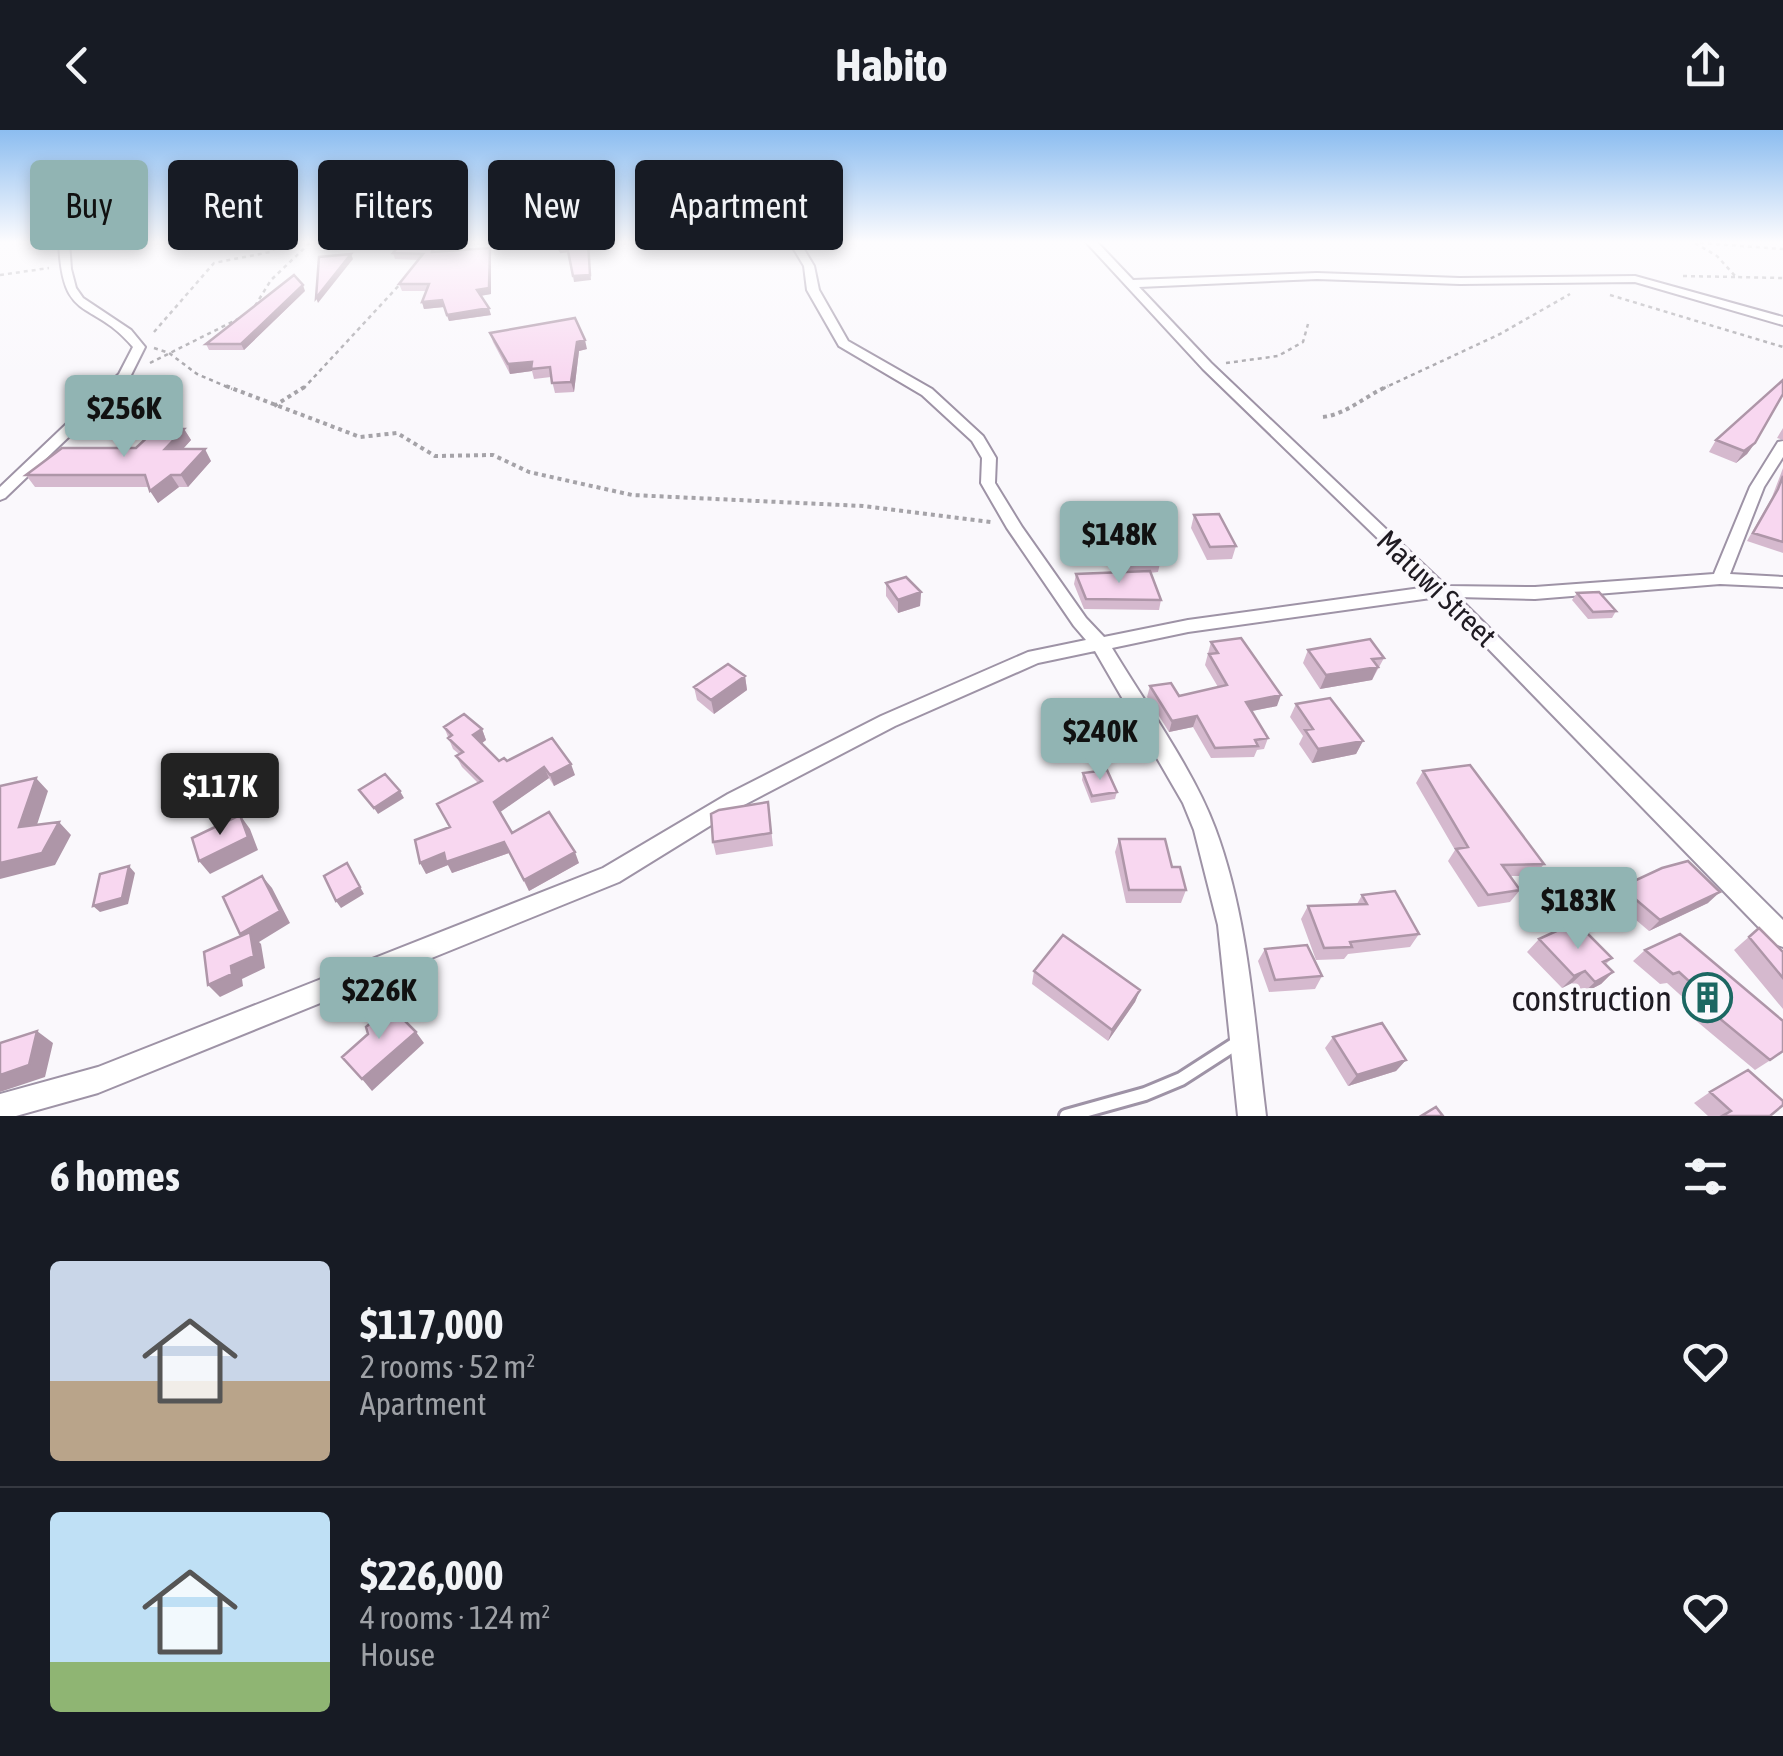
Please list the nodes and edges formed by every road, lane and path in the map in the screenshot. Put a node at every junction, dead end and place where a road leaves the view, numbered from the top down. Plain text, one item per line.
1 (71, 287) edge
2 (193, 287) edge
3 (267, 287) edge
4 (397, 287) edge
5 (812, 287) edge
6 (1131, 287) edge
7 (1577, 287) edge
8 (1594, 287) edge
9 (1663, 287) edge
10 (1783, 321) edge
11 (1308, 324) dead end
12 (154, 332) dead end
13 (139, 347) junction
14 (1783, 347) edge
15 (170, 353) junction
16 (1207, 366) junction
17 (124, 376) junction
18 (274, 406) junction
19 (1323, 417) dead end
20 (1783, 445) edge
21 (0, 495) edge
22 (1015, 528) junction
23 (1720, 579) junction
24 (1783, 582) edge
25 (1442, 591) junction
26 (1101, 644) junction
27 (1783, 936) edge
28 (1242, 1040) junction
29 (0, 1107) edge
30 (1066, 1116) edge
31 (1252, 1116) edge

1 - 13 street
2 - 12 path
3 - 15 path
4 - 18 path
5 - 22 street
6 - 16 street, Matuwi Street
7 - 19 path
8 - 14 path
9 - 10 street
11 - 16 path
13 - 15 path
13 - 17 street
15 - 17 path
15 - 18 path
16 - 25 street, Matuwi Street
17 - 21 street
18 - 22 path
20 - 23 street
22 - 26 street
23 - 24 street
23 - 25 street
25 - 26 street
25 - 27 street, Matuwi Street
26 - 28 street
26 - 29 street
28 - 30 lane
28 - 31 street

